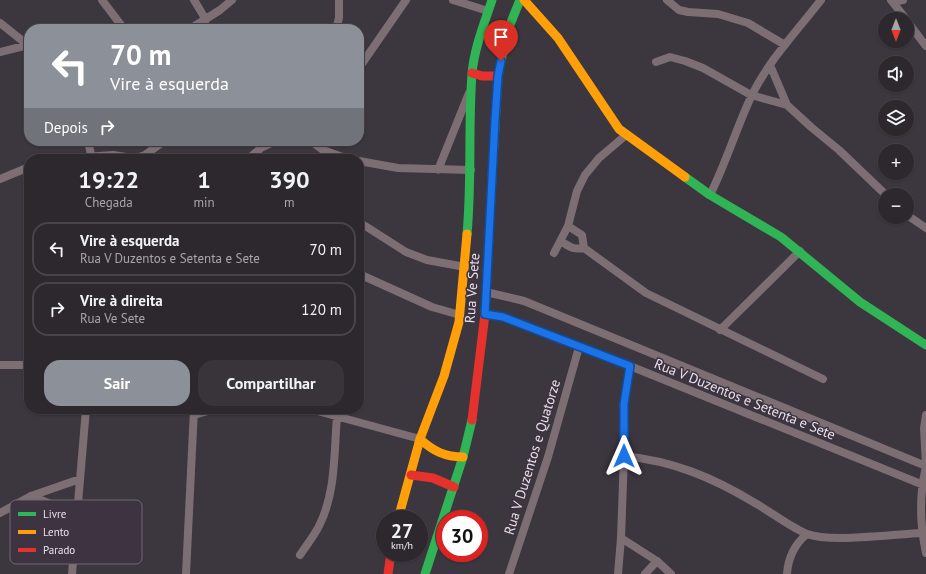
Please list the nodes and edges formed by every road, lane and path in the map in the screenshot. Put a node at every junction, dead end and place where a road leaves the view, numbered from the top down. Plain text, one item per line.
1 (102, 0) edge
2 (194, 0) edge
3 (232, 0) edge
4 (339, 0) edge
5 (453, 0) edge
6 (492, 0) edge
7 (520, 0) edge
8 (524, 0) edge
9 (667, 0) edge
10 (821, 0) edge
11 (903, 0) edge
12 (403, 1) edge
13 (892, 1) edge
14 (488, 11) junction
15 (900, 12) edge
16 (206, 20) junction
17 (0, 24) edge
18 (120, 24) edge
19 (199, 24) edge
20 (337, 24) edge
21 (914, 30) edge
22 (24, 41) edge
23 (785, 45) junction
24 (24, 46) edge
25 (926, 46) edge
26 (0, 52) edge
27 (364, 60) edge
28 (656, 62) dead end
29 (770, 65) junction
30 (472, 73) junction
31 (498, 76) junction
32 (472, 86) junction
33 (751, 95) junction
34 (788, 105) junction
35 (626, 135) junction
36 (157, 146) edge
37 (265, 146) edge
38 (318, 146) edge
39 (146, 154) edge
40 (254, 154) edge
41 (334, 154) edge
42 (364, 162) edge
43 (24, 169) edge
44 (438, 170) junction
45 (471, 170) junction
46 (0, 179) edge
47 (879, 188) edge
48 (710, 195) junction
49 (914, 220) edge
50 (364, 225) edge
51 (568, 226) junction
52 (926, 228) edge
53 (561, 241) junction
54 (584, 248) junction
55 (800, 251) junction
56 (554, 253) dead end
57 (465, 267) junction
58 (364, 276) edge
59 (486, 292) junction
60 (485, 314) junction
61 (460, 315) junction
62 (720, 330) junction
63 (926, 345) edge
64 (579, 346) junction
65 (0, 365) edge
66 (24, 365) edge
67 (630, 366) junction
68 (823, 379) dead end
69 (86, 414) edge
70 (194, 414) edge
71 (329, 414) edge
72 (926, 415) edge
73 (337, 416) junction
74 (420, 439) junction
75 (624, 456) junction
76 (463, 457) junction
77 (926, 466) edge
78 (410, 475) junction
79 (80, 479) junction
80 (924, 485) edge
81 (454, 487) junction
82 (32, 496) junction
83 (24, 500) edge
84 (42, 500) edge
85 (78, 500) edge
86 (10, 508) edge
87 (400, 510) edge
88 (0, 513) edge
89 (922, 533) junction
90 (807, 534) junction
91 (621, 538) junction
92 (926, 553) edge
93 (300, 555) dead end
94 (657, 561) junction
95 (390, 562) edge
96 (73, 564) edge
97 (72, 574) edge
98 (186, 574) edge
99 (388, 574) edge
100 (425, 574) edge
101 (509, 574) edge
102 (618, 574) edge
103 (645, 574) edge
104 (671, 574) edge
105 (787, 574) edge

1 - 18 street
2 - 16 street
3 - 16 street
4 - 20 street
5 - 14 street
6 - 14 main road, Rua Ve Sete
7 - 31 main road, Rua Ve Sete
8 - 35 main road
9 - 23 street
10 - 23 street
11 - 13 street
12 - 27 street
13 - 15 street
14 - 30 main road, Rua Ve Sete
16 - 19 street
17 - 22 street
21 - 25 street
23 - 29 street
24 - 26 street
28 - 33 street
29 - 33 street
29 - 34 street
30 - 31 main road
30 - 32 main road, Rua Ve Sete
31 - 59 main road, Rua Ve Sete
32 - 44 street
32 - 45 main road, Rua Ve Sete
33 - 34 street
33 - 48 street
34 - 47 street
35 - 48 main road
35 - 51 street
36 - 39 street
37 - 40 street
38 - 41 street
42 - 44 street
43 - 46 street
44 - 45 street
45 - 57 main road, Rua Ve Sete
48 - 55 main road
49 - 52 street
50 - 57 street
51 - 53 street
51 - 54 street
53 - 54 street
53 - 56 street
54 - 62 street
55 - 62 street
55 - 63 main road
57 - 61 main road, Rua Ve Sete
58 - 61 street
59 - 60 main road, Rua Ve Sete
59 - 77 street
60 - 64 street, Rua V Duzentos e Setenta e Sete
60 - 76 main road, Rua Ve Sete
61 - 74 main road, Rua Ve Sete
62 - 68 street
64 - 67 street, Rua V Duzentos e Setenta e Sete
64 - 101 street, Rua V Duzentos e Quatorze
65 - 66 street
67 - 75 street
67 - 80 street, Rua V Duzentos e Setenta e Sete
69 - 79 street
70 - 98 street
71 - 73 street
72 - 77 street
73 - 74 street
73 - 93 street
74 - 76 main road
74 - 78 main road, Rua Ve Sete
75 - 90 street
75 - 91 street
76 - 81 main road, Rua Ve Sete
77 - 80 street
78 - 81 main road
78 - 87 main road, Rua Ve Sete
79 - 82 street
79 - 85 street
80 - 89 street
81 - 100 main road, Rua Ve Sete
82 - 83 street
82 - 84 street
86 - 88 street
89 - 90 street
89 - 92 street
90 - 105 street
91 - 94 street
91 - 102 street
94 - 103 street
94 - 104 street
95 - 99 main road
96 - 97 street

